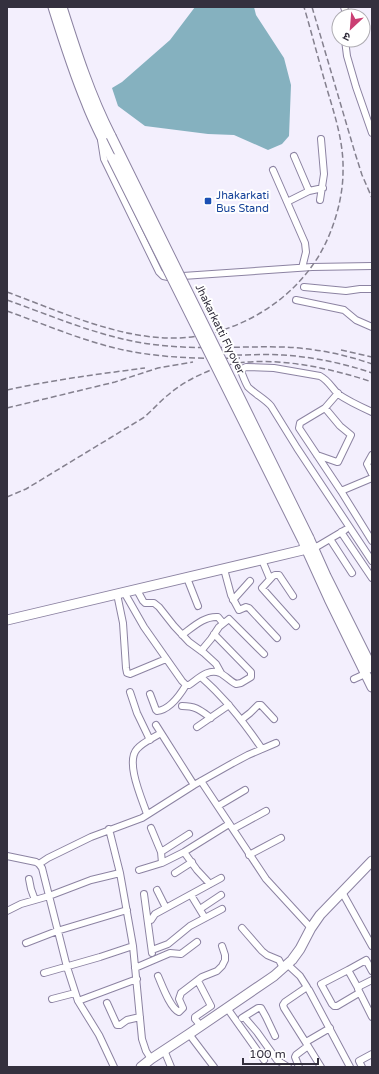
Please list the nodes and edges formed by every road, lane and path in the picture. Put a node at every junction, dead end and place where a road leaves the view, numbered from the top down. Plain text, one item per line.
1 (52, 7) edge
2 (62, 7) edge
3 (346, 48) edge
4 (372, 133) edge
5 (100, 135) junction
6 (321, 139) dead end
7 (294, 156) dead end
8 (273, 170) dead end
9 (322, 188) junction
10 (310, 191) junction
11 (320, 200) dead end
12 (287, 202) junction
13 (372, 267) edge
14 (302, 268) junction
15 (304, 287) dead end
16 (372, 289) edge
17 (296, 300) dead end
18 (372, 327) edge
19 (338, 393) junction
20 (325, 408) junction
21 (372, 412) edge
22 (300, 430) junction
23 (287, 431) junction
24 (317, 455) junction
25 (372, 455) edge
26 (372, 474) edge
27 (372, 478) edge
28 (341, 491) junction
29 (350, 527) junction
30 (341, 532) junction
31 (330, 539) junction
32 (372, 540) edge
33 (308, 544) junction
34 (262, 560) junction
35 (372, 561) edge
36 (224, 569) junction
37 (352, 573) dead end
38 (187, 578) junction
39 (372, 578) edge
40 (270, 579) junction
41 (250, 581) dead end
42 (136, 590) junction
43 (121, 593) junction
44 (293, 596) dead end
45 (233, 600) junction
46 (198, 606) dead end
47 (7, 620) edge
48 (224, 623) junction
49 (296, 626) dead end
50 (214, 634) junction
51 (182, 635) junction
52 (277, 638) dead end
53 (201, 651) junction
54 (264, 654) dead end
55 (166, 659) junction
56 (369, 671) edge
57 (221, 673) junction
58 (201, 677) junction
59 (354, 679) dead end
60 (186, 685) junction
61 (372, 687) edge
62 (130, 692) dead end
63 (150, 694) dead end
64 (229, 705) junction
65 (182, 706) dead end
66 (211, 718) junction
67 (274, 718) dead end
68 (241, 720) junction
69 (156, 725) dead end
70 (197, 727) dead end
71 (161, 733) junction
72 (150, 740) junction
73 (276, 743) dead end
74 (262, 749) junction
75 (201, 781) junction
76 (194, 785) junction
77 (245, 790) dead end
78 (218, 806) junction
79 (266, 811) dead end
80 (147, 814) junction
81 (231, 827) junction
82 (151, 828) dead end
83 (109, 829) junction
84 (189, 834) dead end
85 (281, 838) dead end
86 (161, 852) junction
87 (184, 852) junction
88 (249, 855) junction
89 (7, 856) edge
90 (192, 862) junction
91 (372, 862) edge
92 (162, 863) junction
93 (39, 864) junction
94 (139, 870) dead end
95 (120, 873) junction
96 (175, 873) dead end
97 (221, 878) dead end
98 (29, 879) dead end
99 (210, 884) junction
100 (157, 890) dead end
101 (342, 892) junction
102 (144, 894) dead end
103 (191, 895) junction
104 (221, 895) dead end
105 (48, 896) junction
106 (35, 900) junction
107 (166, 908) junction
108 (200, 908) junction
109 (222, 909) dead end
110 (127, 910) junction
111 (7, 911) edge
112 (205, 918) junction
113 (148, 921) junction
114 (242, 928) dead end
115 (310, 928) junction
116 (57, 931) junction
117 (197, 942) dead end
118 (26, 943) dead end
119 (133, 946) junction
120 (222, 946) dead end
121 (372, 946) edge
122 (152, 950) junction
123 (153, 960) junction
124 (285, 966) junction
125 (67, 967) junction
126 (135, 968) junction
127 (348, 970) junction
128 (372, 971) edge
129 (44, 974) dead end
130 (158, 976) dead end
131 (136, 979) junction
132 (198, 980) junction
133 (372, 980) edge
134 (321, 984) junction
135 (308, 989) junction
136 (359, 990) junction
137 (75, 992) junction
138 (52, 999) dead end
139 (78, 1001) junction
140 (107, 1003) dead end
141 (226, 1008) junction
142 (140, 1017) junction
143 (244, 1017) junction
144 (372, 1017) edge
145 (236, 1022) junction
146 (201, 1026) junction
147 (330, 1028) junction
148 (189, 1034) junction
149 (275, 1036) dead end
150 (307, 1044) junction
151 (164, 1050) junction
152 (372, 1054) edge
153 (151, 1059) junction
154 (264, 1060) dead end
155 (359, 1061) junction
156 (114, 1067) edge
157 (141, 1067) edge
158 (171, 1067) edge
159 (214, 1067) edge
160 (288, 1067) edge
161 (300, 1067) edge
162 (321, 1067) edge
163 (351, 1067) edge
164 (362, 1067) edge

1 - 5 main road, Jhakarkatti Flyover
2 - 33 main road, Jhakarkatti Flyover, bridge
3 - 4 street
5 - 14 street
5 - 33 main road, Jhakarkatti Flyover, bridge
6 - 9 street
7 - 10 street
8 - 12 street
9 - 10 street
9 - 11 street
10 - 12 street
12 - 14 street
13 - 14 street
15 - 16 street
17 - 18 street
19 - 20 street
19 - 21 street
19 - 23 street
20 - 22 street
20 - 24 street
22 - 23 street
22 - 24 street
23 - 29 street
24 - 28 street
25 - 26 street
27 - 28 street
28 - 32 street
29 - 30 street
29 - 35 street
30 - 31 street
30 - 39 street
31 - 33 street
31 - 37 street
33 - 34 main road
33 - 56 main road
34 - 36 main road
34 - 40 street
36 - 38 main road
36 - 45 street
38 - 42 main road
38 - 46 street
40 - 44 street
40 - 49 street
41 - 45 street
42 - 43 main road
42 - 51 street
43 - 47 main road
43 - 55 street
43 - 55 street
45 - 52 street
48 - 50 street
48 - 51 street
48 - 54 street
50 - 53 street
50 - 57 street
51 - 53 street
53 - 57 street
55 - 60 street
56 - 59 street
56 - 61 main road
57 - 58 street
58 - 60 street
58 - 64 street
60 - 63 street
62 - 72 street
64 - 66 street
64 - 68 street
65 - 66 street
66 - 70 street
67 - 68 street
68 - 74 street
69 - 71 street
71 - 72 street
71 - 76 street
72 - 80 street
73 - 74 street
74 - 75 street
75 - 76 street
75 - 78 street
76 - 80 street
77 - 78 street
78 - 81 street
79 - 81 street
80 - 83 street
81 - 87 street
81 - 88 street
82 - 86 street
83 - 93 street
83 - 95 street
84 - 86 street
85 - 88 street
86 - 92 street
87 - 90 street
87 - 92 street
88 - 115 street
89 - 93 street
90 - 96 street
90 - 99 street
91 - 101 main road
92 - 94 street
93 - 105 street
95 - 105 street
95 - 110 street
97 - 99 street
98 - 106 street
99 - 103 street
100 - 107 street
101 - 115 main road
101 - 121 street
102 - 113 street
103 - 107 street
103 - 108 street
104 - 108 street
105 - 106 street
105 - 116 street
106 - 111 street
107 - 113 street
108 - 112 street
109 - 112 street
110 - 116 street
110 - 119 street
112 - 122 street
113 - 122 street
114 - 124 street
115 - 124 main road
116 - 118 street
116 - 125 street
117 - 123 street
119 - 125 street
119 - 126 street
120 - 132 street
122 - 123 street
123 - 126 street
124 - 135 street
124 - 141 main road
125 - 129 street
125 - 137 street
126 - 131 street
127 - 128 street
127 - 134 street
127 - 136 street
130 - 132 street
131 - 139 street
131 - 142 street
132 - 146 street
133 - 136 street
134 - 135 street
134 - 136 street
135 - 147 street
135 - 150 street
136 - 144 street
137 - 138 street
137 - 139 street
139 - 156 street
140 - 142 street
141 - 145 street
141 - 146 main road
142 - 153 street
143 - 145 street
143 - 149 street
143 - 160 street
145 - 154 street
146 - 148 main road
147 - 150 street
147 - 163 street
148 - 151 main road
148 - 159 street
150 - 161 street
150 - 162 street
151 - 153 main road
151 - 158 street
152 - 155 street
153 - 157 main road
155 - 163 street
155 - 164 street

